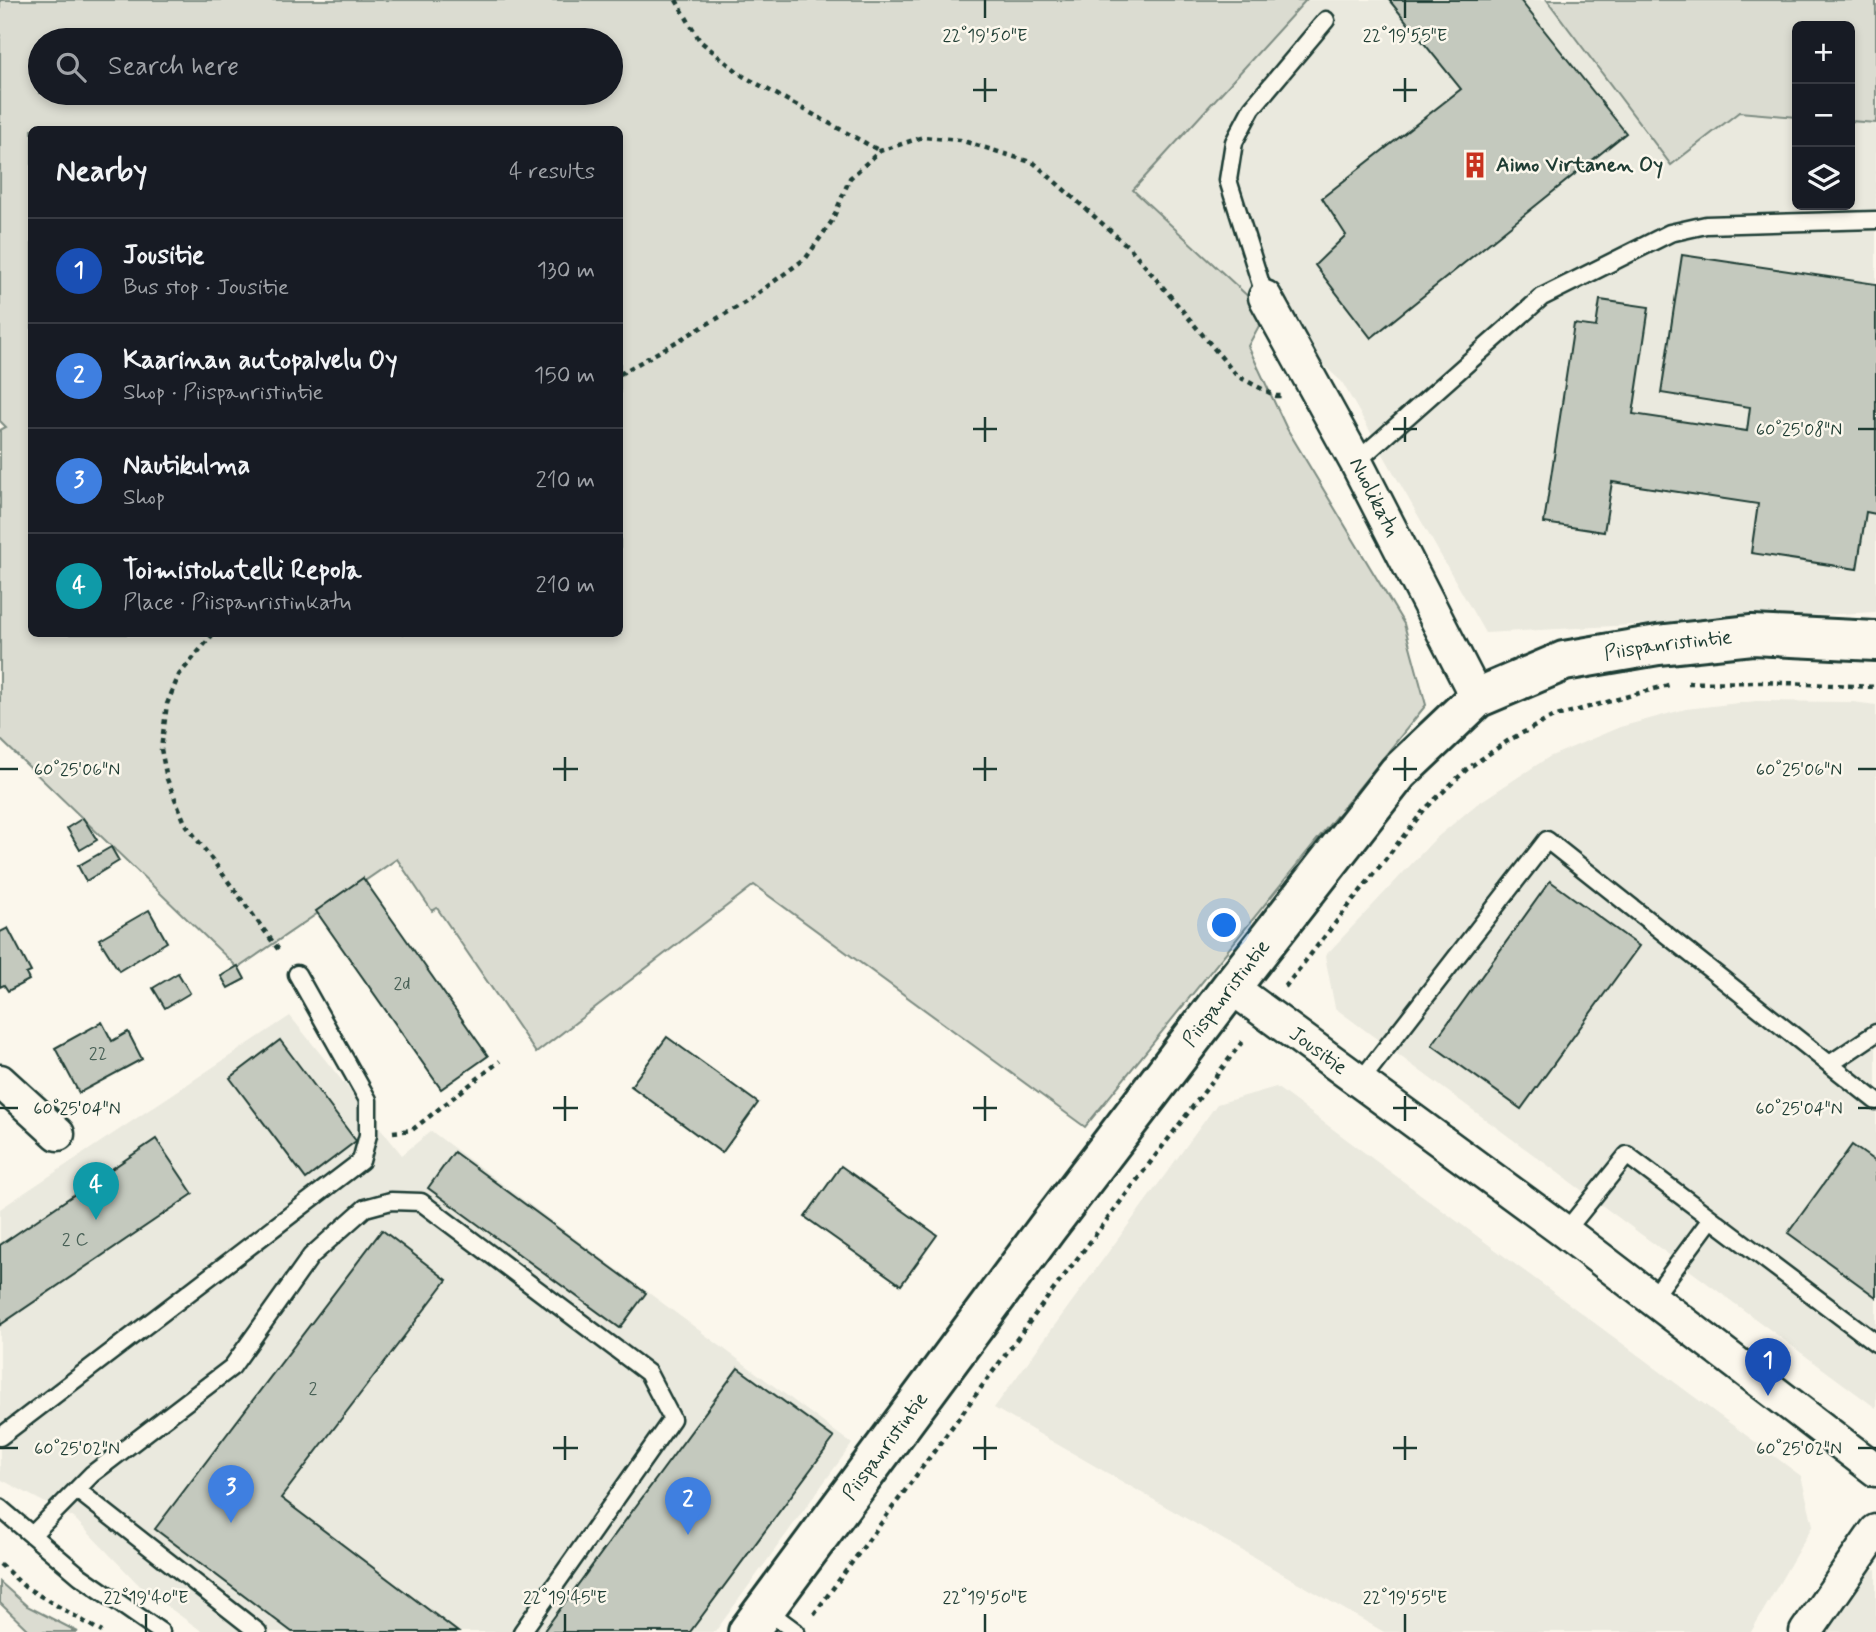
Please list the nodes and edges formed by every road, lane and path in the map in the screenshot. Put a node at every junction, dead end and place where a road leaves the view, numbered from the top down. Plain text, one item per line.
1 (676, 0) edge
2 (1326, 20) dead end
3 (880, 151) junction
4 (1876, 220) edge
5 (1265, 297) joint
6 (623, 372) edge
7 (1317, 396) junction
8 (1356, 462) junction
9 (210, 637) edge
10 (1876, 641) edge
11 (1477, 698) junction
12 (297, 974) joint
13 (1231, 987) junction
14 (1876, 1033) edge
15 (500, 1061) dead end
16 (1830, 1064) junction
17 (0, 1081) edge
18 (1359, 1083) junction
19 (1876, 1101) edge
20 (58, 1134) dead end
21 (368, 1135) junction
22 (1711, 1219) junction
23 (1564, 1232) junction
24 (1653, 1299) junction
25 (1876, 1343) edge
26 (0, 1437) edge
27 (1876, 1470) edge
28 (77, 1490) junction
29 (0, 1508) edge
30 (1876, 1531) edge
31 (32, 1535) junction
32 (0, 1564) edge
33 (757, 1620) edge
34 (102, 1632) edge
35 (161, 1632) edge
36 (258, 1632) edge
37 (522, 1632) edge
38 (796, 1632) edge
39 (1806, 1632) edge

1 - 3 path
2 - 5 lane
3 - 6 path
3 - 7 path
4 - 8 lane
5 - 7 street, Nuolikatu
7 - 8 street, Nuolikatu
8 - 11 street, Nuolikatu
9 - 12 path
10 - 11 street, Piispanristintie
11 - 13 street, Piispanristintie
12 - 21 lane
13 - 18 street, Jousitie
13 - 33 street, Piispanristintie
14 - 16 lane
15 - 21 path
16 - 18 lane
16 - 19 lane
17 - 20 street
18 - 23 street, Jousitie
21 - 26 lane
22 - 23 lane
22 - 24 lane
22 - 25 lane
23 - 24 street, Jousitie
24 - 27 street, Jousitie
28 - 31 lane
28 - 36 lane
28 - 37 lane
29 - 31 lane
30 - 39 street
31 - 35 lane
32 - 34 path
33 - 38 lane

